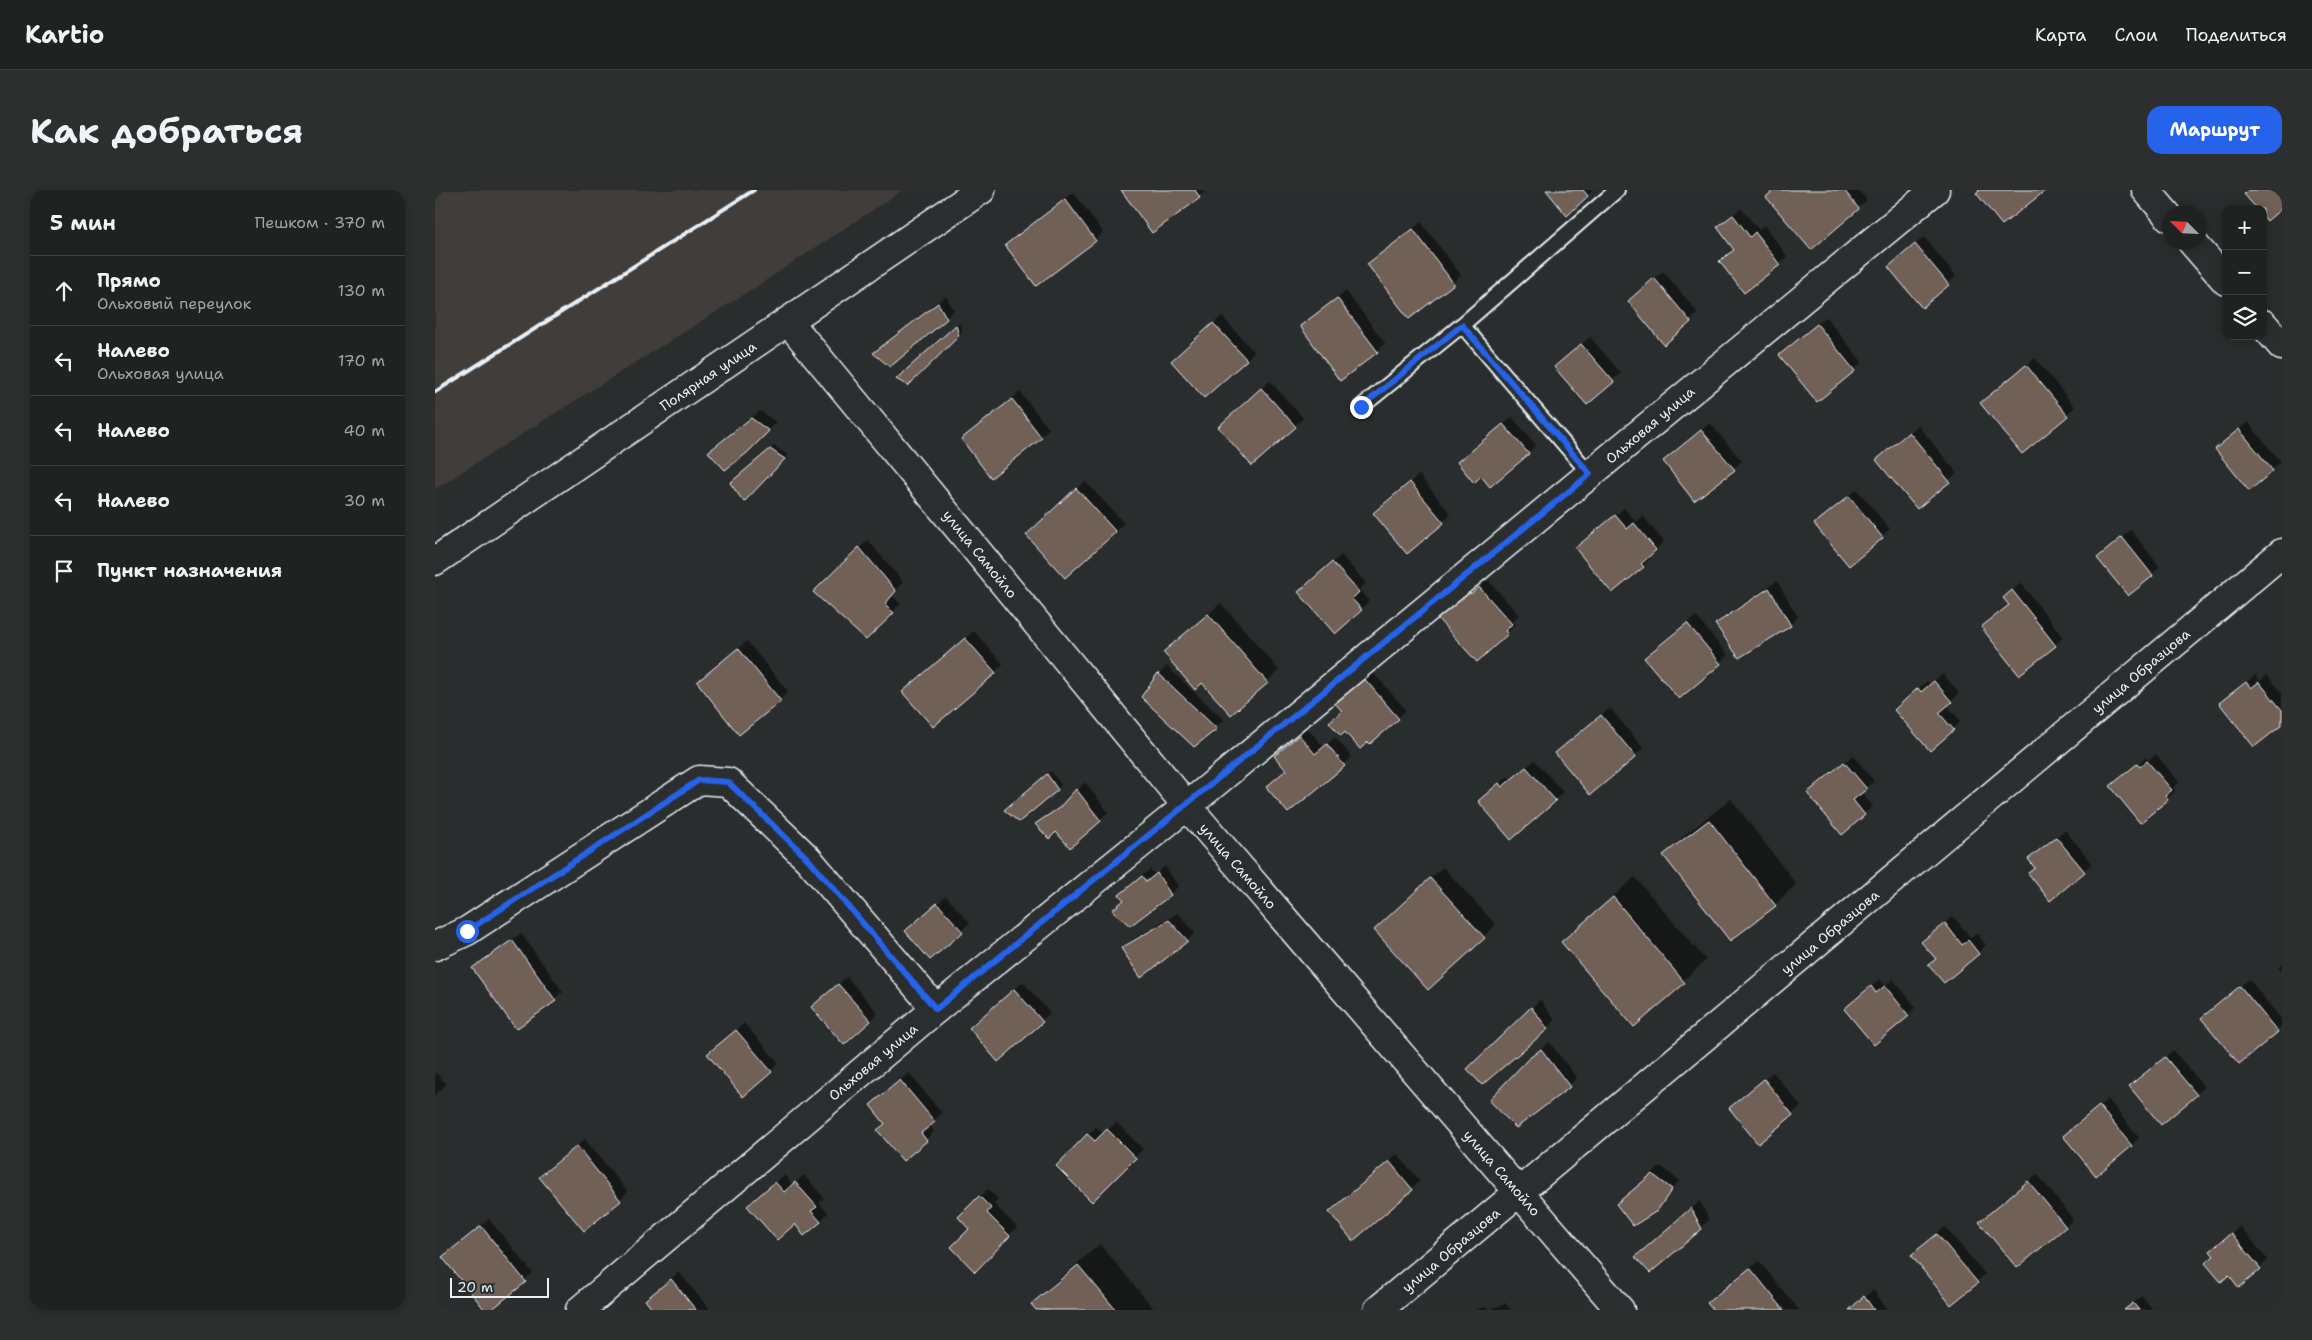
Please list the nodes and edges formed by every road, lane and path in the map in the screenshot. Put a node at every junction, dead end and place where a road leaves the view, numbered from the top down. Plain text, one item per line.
1 (981, 190) edge
2 (1617, 190) edge
3 (1935, 190) edge
4 (2146, 190) edge
5 (2162, 209) edge
6 (2199, 250) edge
7 (2222, 276) edge
8 (788, 321) junction
9 (1462, 325) junction
10 (2267, 329) edge
11 (2282, 346) edge
12 (1361, 407) dead end
13 (1590, 474) junction
14 (2282, 553) edge
15 (435, 561) edge
16 (1187, 806) junction
17 (435, 946) edge
18 (936, 1009) junction
19 (1519, 1193) junction
20 (580, 1310) edge
21 (1378, 1310) edge
22 (1620, 1310) edge

1 - 8 street, Полярная улица
2 - 9 lane
3 - 13 street, Ольховая улица
4 - 5 street
6 - 7 street
8 - 15 street, Полярная улица
8 - 16 street, улица Самойло
9 - 12 lane
9 - 13 lane
10 - 11 street
13 - 16 street, Ольховая улица
14 - 19 street, улица Образцова
16 - 18 street, Ольховая улица
16 - 19 street, улица Самойло
17 - 18 street
18 - 20 street, Ольховая улица
19 - 21 street, улица Образцова
19 - 22 street, улица Самойло

